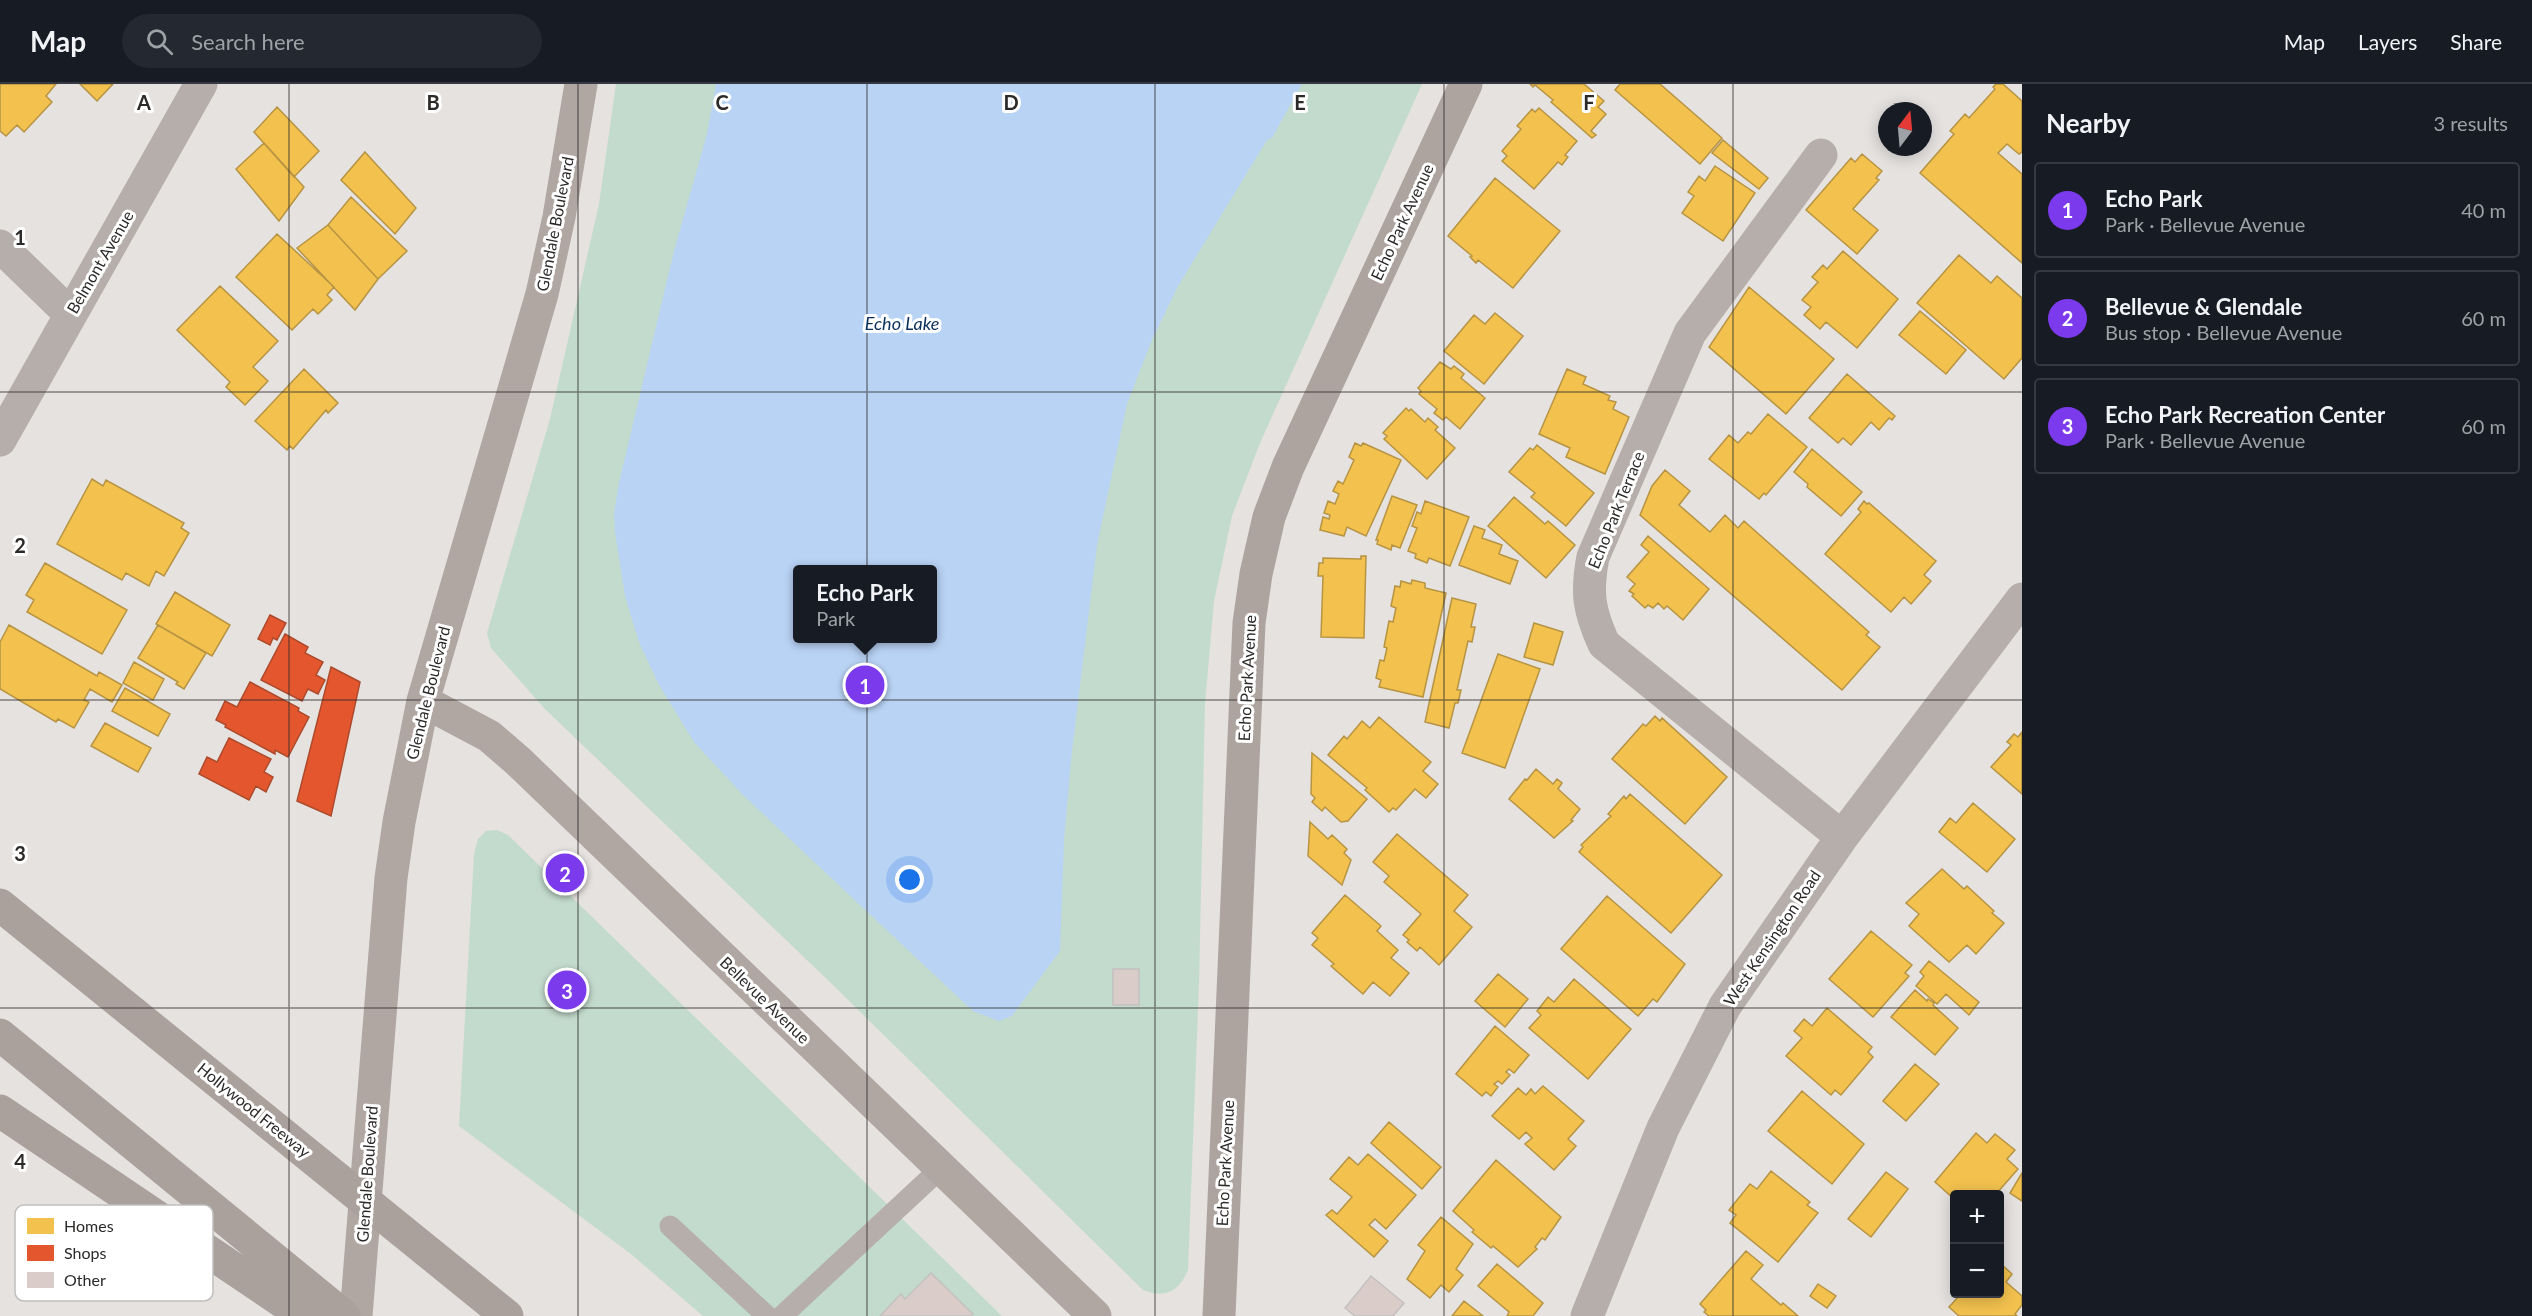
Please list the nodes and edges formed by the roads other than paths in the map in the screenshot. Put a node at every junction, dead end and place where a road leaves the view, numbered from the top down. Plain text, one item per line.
1 (201, 84) edge
2 (581, 84) edge
3 (1466, 84) edge
4 (1821, 155) dead end
5 (0, 246) edge
6 (70, 314) junction
7 (0, 440) edge
8 (2022, 599) edge
9 (423, 701) junction
10 (1842, 837) junction
11 (0, 905) edge
12 (0, 1035) edge
13 (0, 1111) edge
14 (940, 1169) junction
15 (141, 1205) edge
16 (210, 1205) edge
17 (213, 1207) edge
18 (670, 1227) dead end
19 (213, 1254) edge
20 (304, 1316) edge
21 (344, 1316) edge
22 (356, 1316) edge
23 (507, 1316) edge
24 (767, 1316) edge
25 (782, 1316) edge
26 (1095, 1316) edge
27 (1219, 1316) edge
28 (1587, 1316) edge

1 - 6 street, Belmont Avenue
2 - 9 main road, Glendale Boulevard
3 - 27 street, Echo Park Avenue
4 - 10 street, Echo Park Terrace
5 - 6 street
6 - 7 street, Belmont Avenue
8 - 10 street, West Kensington Road
9 - 14 main road, Bellevue Avenue
9 - 22 main road, Glendale Boulevard
10 - 28 street, West Kensington Road
11 - 23 highway, Hollywood Freeway
12 - 16 highway
13 - 15 highway
14 - 25 lane
14 - 26 main road, Bellevue Avenue
17 - 21 highway
18 - 24 lane
19 - 20 highway

